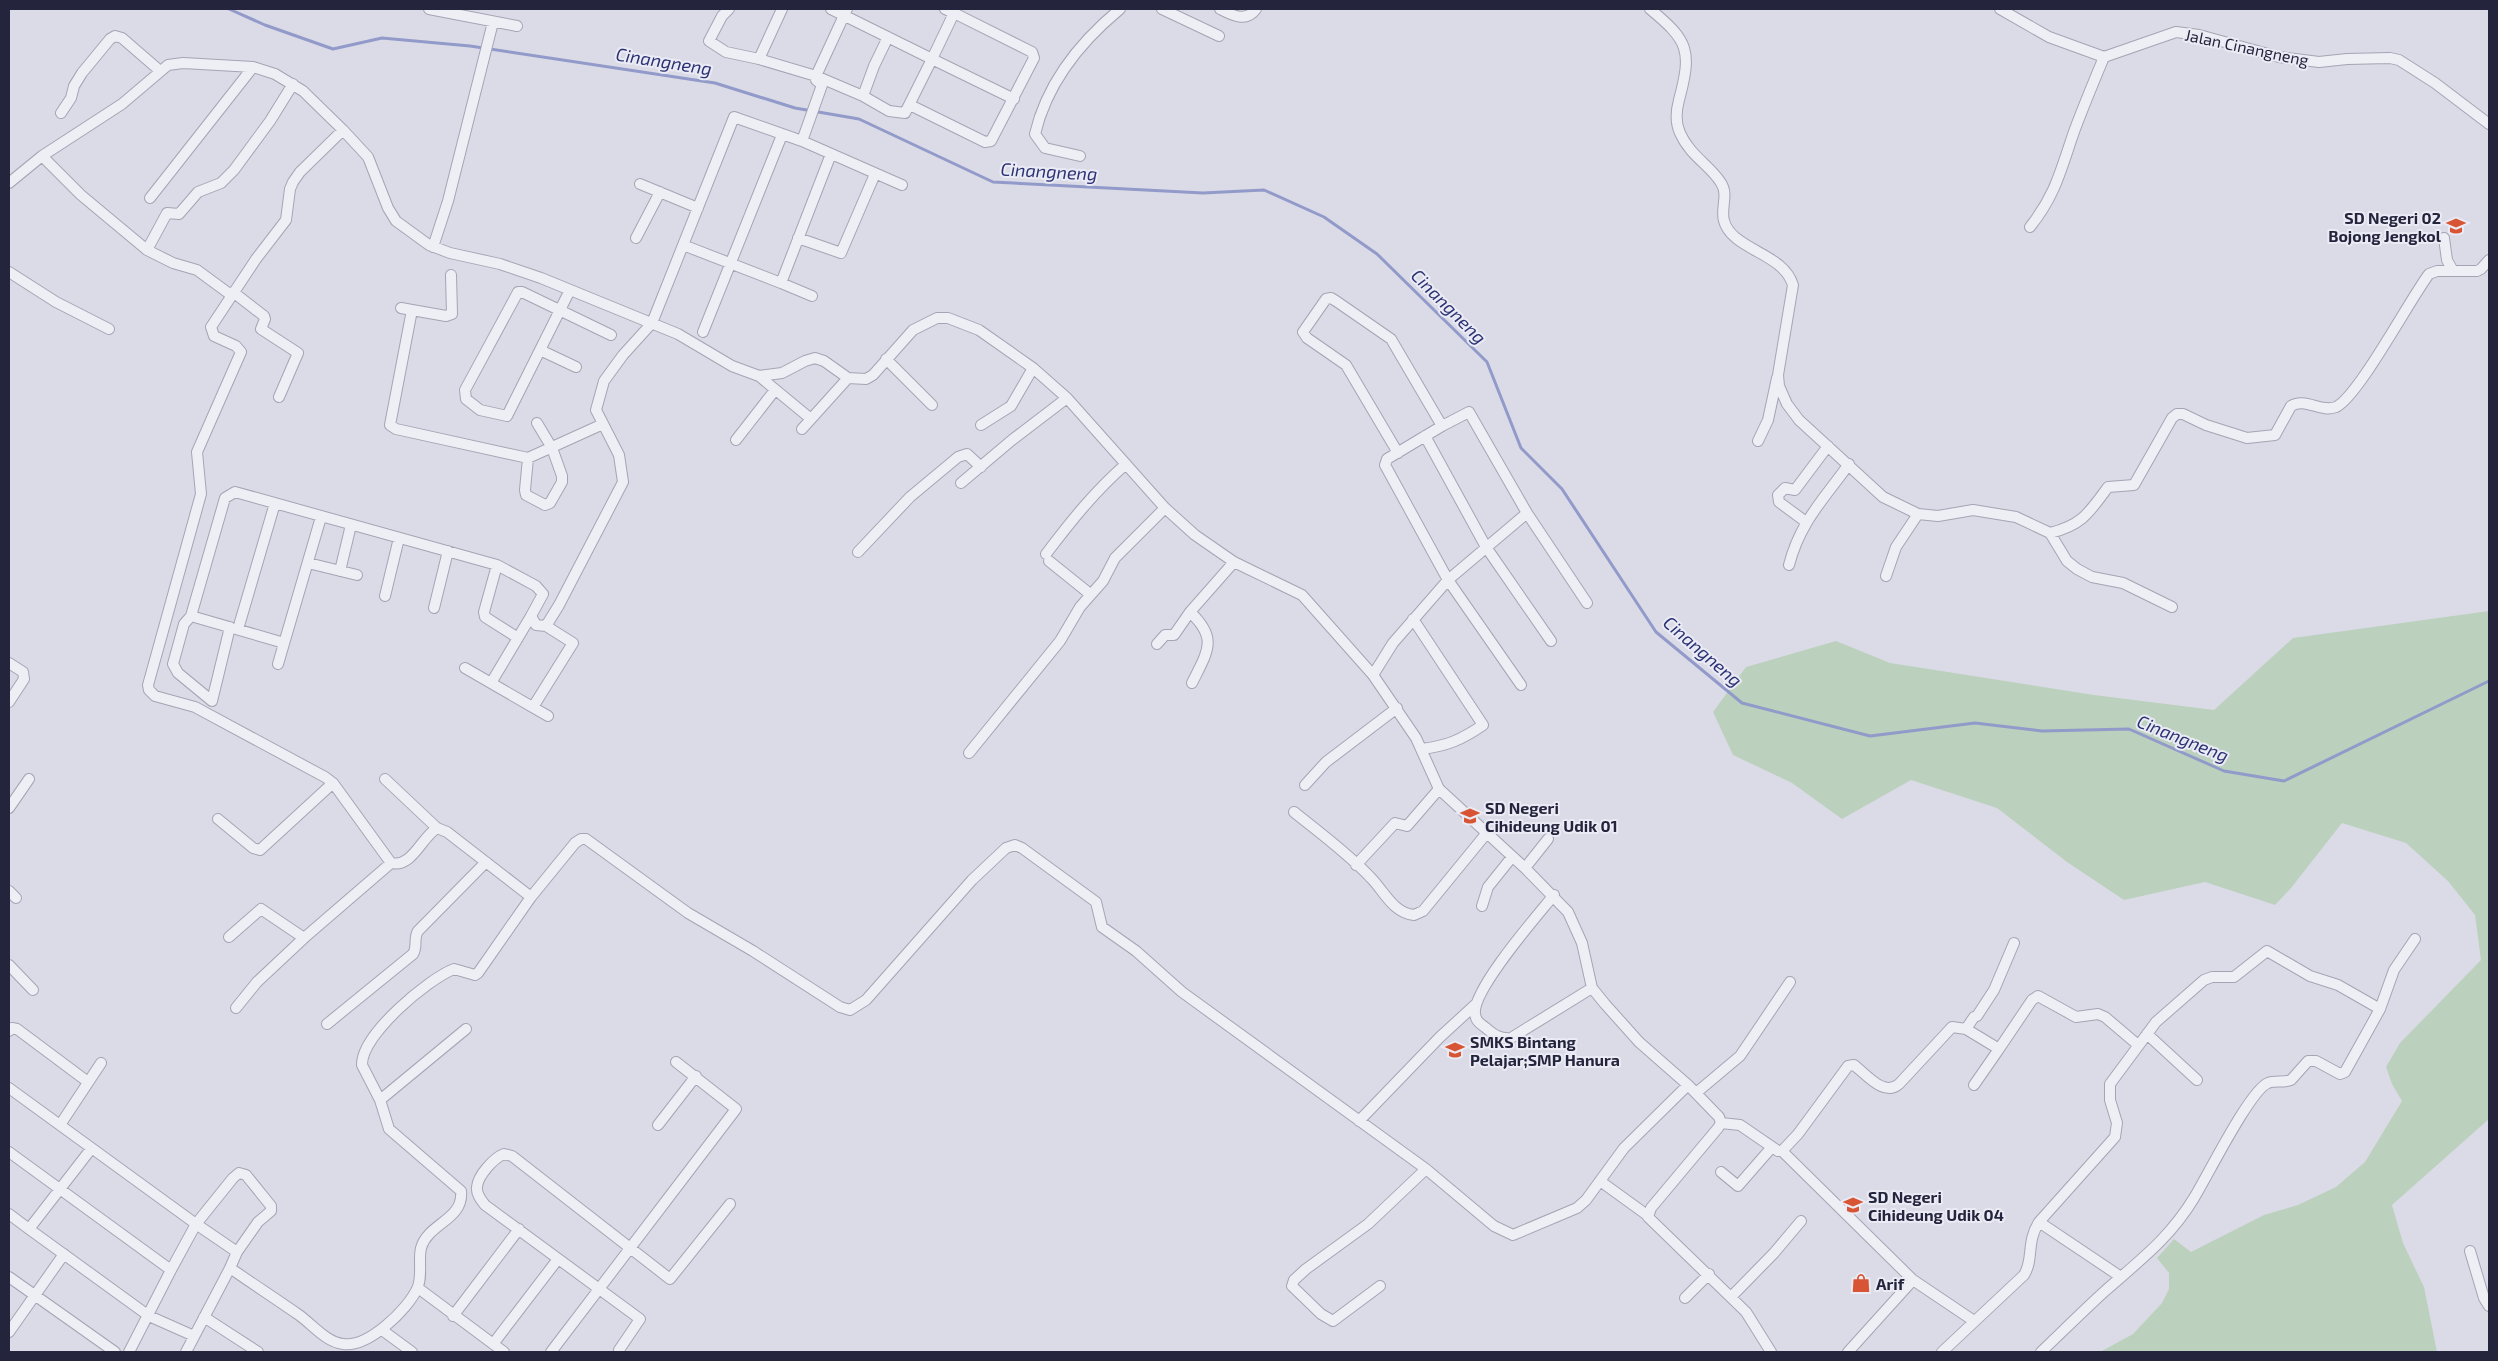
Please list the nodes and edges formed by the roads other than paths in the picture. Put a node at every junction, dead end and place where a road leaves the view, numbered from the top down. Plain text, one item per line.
1 (429, 9) edge
2 (729, 9) edge
3 (782, 9) edge
4 (831, 9) edge
5 (1120, 9) edge
6 (1162, 9) edge
7 (1220, 9) edge
8 (1256, 9) edge
9 (1650, 9) edge
10 (2000, 9) edge
11 (950, 11) edge
12 (845, 12) edge
13 (493, 22) junction
14 (517, 26) dead end
15 (1219, 36) dead end
16 (888, 37) junction
17 (2104, 57) junction
18 (759, 59) junction
19 (932, 59) junction
20 (253, 67) junction
21 (160, 70) junction
22 (816, 76) junction
23 (293, 84) junction
24 (863, 96) junction
25 (1014, 99) junction
26 (910, 105) junction
27 (61, 113) dead end
28 (2489, 124) edge
29 (343, 130) junction
30 (782, 135) junction
31 (802, 141) junction
32 (831, 154) junction
33 (42, 156) junction
34 (1080, 156) dead end
35 (875, 174) junction
36 (9, 183) edge
37 (640, 184) dead end
38 (902, 185) dead end
39 (660, 192) junction
40 (150, 198) dead end
41 (698, 208) junction
42 (2030, 227) dead end
43 (636, 238) dead end
44 (798, 238) junction
45 (2444, 238) dead end
46 (683, 245) junction
47 (433, 247) junction
48 (147, 250) junction
49 (2489, 260) edge
50 (732, 263) junction
51 (2453, 271) junction
52 (9, 272) edge
53 (451, 274) dead end
54 (781, 283) junction
55 (570, 290) junction
56 (232, 294) junction
57 (812, 296) dead end
58 (401, 308) dead end
59 (412, 310) junction
60 (560, 311) junction
61 (652, 323) junction
62 (109, 329) dead end
63 (703, 332) dead end
64 (611, 335) dead end
65 (540, 350) junction
66 (886, 359) junction
67 (576, 367) dead end
68 (1033, 368) junction
69 (1778, 375) junction
70 (759, 376) junction
71 (848, 378) junction
72 (775, 390) junction
73 (279, 397) dead end
74 (1067, 398) junction
75 (932, 405) dead end
76 (811, 420) junction
77 (538, 423) dead end
78 (603, 424) junction
79 (981, 425) dead end
80 (1442, 426) junction
81 (802, 429) dead end
82 (1425, 436) junction
83 (736, 440) dead end
84 (1758, 441) dead end
85 (1828, 446) junction
86 (552, 448) junction
87 (1398, 453) junction
88 (528, 458) junction
89 (1126, 464) junction
90 (1849, 464) junction
91 (981, 467) junction
92 (961, 483) dead end
93 (275, 503) junction
94 (1165, 508) junction
95 (1527, 513) junction
96 (1918, 514) junction
97 (320, 516) junction
98 (1806, 522) junction
99 (352, 525) junction
100 (2050, 533) junction
101 (399, 538) junction
102 (1486, 547) junction
103 (448, 551) junction
104 (858, 552) dead end
105 (1234, 562) junction
106 (308, 563) junction
107 (1788, 564) dead end
108 (497, 565) junction
109 (340, 571) junction
110 (357, 576) dead end
111 (1886, 576) dead end
112 (1448, 580) junction
113 (1090, 594) junction
114 (385, 596) dead end
115 (1586, 603) dead end
116 (2172, 607) dead end
117 (434, 608) dead end
118 (1190, 612) junction
119 (191, 616) junction
120 (531, 616) junction
121 (1413, 619) junction
122 (546, 626) junction
123 (234, 628) junction
124 (518, 638) junction
125 (1551, 641) dead end
126 (284, 643) junction
127 (1157, 644) dead end
128 (9, 663) edge
129 (278, 664) dead end
130 (465, 668) dead end
131 (1374, 675) junction
132 (491, 683) junction
133 (1192, 683) dead end
134 (1521, 685) dead end
135 (9, 702) edge
136 (533, 706) junction
137 (1397, 708) junction
138 (548, 716) dead end
139 (1421, 749) junction
140 (970, 753) dead end
141 (29, 779) dead end
142 (385, 779) dead end
143 (333, 783) junction
144 (1305, 785) dead end
145 (1439, 789) junction
146 (9, 808) edge
147 (1294, 812) dead end
148 (218, 819) dead end
149 (437, 828) junction
150 (1486, 834) junction
151 (1548, 839) dead end
152 (1512, 857) junction
153 (486, 862) junction
154 (391, 863) junction
155 (1356, 864) junction
156 (1525, 868) junction
157 (1554, 896) junction
158 (531, 897) junction
159 (1482, 906) dead end
160 (229, 937) dead end
161 (304, 938) junction
162 (2415, 939) dead end
163 (2014, 943) dead end
164 (9, 965) edge
165 (1790, 982) dead end
166 (1592, 988) junction
167 (33, 990) dead end
168 (1476, 1004) junction
169 (236, 1008) dead end
170 (2380, 1009) junction
171 (327, 1024) dead end
172 (466, 1029) dead end
173 (1966, 1029) junction
174 (9, 1031) edge
175 (2147, 1034) junction
176 (2138, 1044) junction
177 (1999, 1049) junction
178 (676, 1062) dead end
179 (101, 1063) dead end
180 (696, 1076) junction
181 (2197, 1080) dead end
182 (88, 1082) junction
183 (1688, 1085) junction
184 (1974, 1085) dead end
185 (9, 1088) edge
186 (1696, 1093) junction
187 (380, 1100) junction
188 (1358, 1122) junction
189 (1721, 1123) junction
190 (60, 1125) junction
191 (658, 1125) dead end
192 (1772, 1147) junction
193 (91, 1149) junction
194 (1782, 1151) junction
195 (9, 1152) edge
196 (1426, 1169) junction
197 (1721, 1172) dead end
198 (1600, 1181) junction
199 (62, 1189) junction
200 (730, 1204) dead end
201 (9, 1214) edge
202 (1647, 1215) junction
203 (1801, 1221) dead end
204 (2039, 1222) junction
205 (196, 1224) junction
206 (29, 1229) junction
207 (519, 1229) junction
208 (630, 1248) junction
209 (237, 1252) junction
210 (2470, 1252) dead end
211 (64, 1254) junction
212 (558, 1259) junction
213 (230, 1268) junction
214 (171, 1270) junction
215 (1709, 1274) junction
216 (9, 1276) edge
217 (2121, 1277) junction
218 (1913, 1280) junction
219 (1380, 1286) dead end
220 (418, 1288) junction
221 (600, 1289) junction
222 (34, 1296) junction
223 (1731, 1297) junction
224 (1686, 1298) dead end
225 (2489, 1306) edge
226 (148, 1316) junction
227 (453, 1316) junction
228 (204, 1317) junction
229 (1974, 1321) junction
230 (382, 1330) junction
231 (9, 1332) edge
232 (194, 1336) junction
233 (493, 1344) junction
234 (619, 1350) dead end
235 (115, 1352) edge
236 (129, 1352) edge
237 (186, 1352) edge
238 (258, 1352) edge
239 (412, 1352) edge
240 (504, 1352) edge
241 (551, 1352) edge
242 (1771, 1352) edge
243 (1848, 1352) edge
244 (1942, 1352) edge
245 (2041, 1352) edge

1 - 13 street
2 - 18 street
3 - 18 street
4 - 12 street
5 - 34 street
6 - 15 street
7 - 8 street
9 - 69 street
10 - 17 street
11 - 19 street
11 - 25 street
12 - 16 street
12 - 22 street
13 - 14 street
13 - 47 street
16 - 19 street
16 - 24 street
17 - 28 street, Jalan Cinangneng
17 - 42 street
18 - 22 street
19 - 25 street
19 - 26 street
20 - 21 street
20 - 23 street
20 - 40 street
21 - 27 street
21 - 33 street
22 - 24 street
22 - 31 street
23 - 29 street
23 - 48 street
24 - 26 street
25 - 26 street
29 - 47 street
29 - 56 street
30 - 31 street
30 - 41 street
30 - 50 street
31 - 32 street
32 - 35 street
32 - 44 street
33 - 36 street
33 - 48 street
35 - 38 street
35 - 44 street
37 - 39 street
39 - 41 street
39 - 43 street
41 - 46 street
44 - 54 street
45 - 51 street
46 - 50 street
46 - 61 street
47 - 55 street
48 - 56 street
49 - 51 street
50 - 54 street
50 - 63 street
51 - 100 street
52 - 62 street
53 - 59 street
54 - 57 street
55 - 60 street
55 - 61 street
56 - 73 street
56 - 143 street
58 - 59 street
59 - 88 street
60 - 64 street
60 - 65 street
60 - 65 street
61 - 70 street
61 - 78 street
65 - 67 street
66 - 68 street
66 - 71 street
66 - 75 street
68 - 74 street
68 - 79 street
69 - 84 street
69 - 85 street
70 - 71 street
70 - 72 street
71 - 76 street
72 - 76 street
72 - 83 street
74 - 89 street
74 - 91 street
76 - 81 street
77 - 86 street
78 - 86 street
78 - 122 street
80 - 82 street
80 - 87 street
80 - 95 street
82 - 87 street
82 - 102 street
85 - 90 street
85 - 98 street
86 - 88 street
86 - 88 street
87 - 112 street
89 - 94 street
89 - 113 street
90 - 96 street
90 - 98 street
91 - 92 street
91 - 104 street
93 - 97 street
93 - 119 street
93 - 123 street
94 - 105 street
94 - 113 street
95 - 102 street
95 - 115 street
96 - 100 street
96 - 111 street
97 - 99 street
97 - 106 street
98 - 107 street
99 - 101 street
99 - 109 street
100 - 116 street
101 - 103 street
101 - 114 street
102 - 112 street
102 - 125 street
103 - 108 street
103 - 117 street
105 - 118 street
105 - 131 street
106 - 109 street
106 - 126 street
108 - 120 street
108 - 124 street
109 - 110 street
112 - 121 street
112 - 134 street
113 - 140 street
118 - 127 street
118 - 133 street
119 - 123 street
119 - 123 street
120 - 122 street
120 - 124 street
121 - 131 street
121 - 139 street
122 - 136 street
123 - 126 street
124 - 132 street
126 - 129 street
128 - 135 street
130 - 132 street
131 - 137 street
132 - 136 street
136 - 138 street
137 - 139 street
137 - 144 street
139 - 145 street
141 - 146 street
142 - 149 street
143 - 148 street
143 - 154 street
145 - 150 street
145 - 155 street
147 - 155 street
149 - 153 street
149 - 154 street
150 - 152 street
150 - 155 street
151 - 156 street
152 - 156 street
152 - 159 street
153 - 158 street
153 - 171 street
154 - 161 street
156 - 157 street
157 - 166 street
157 - 168 street
158 - 187 street
158 - 188 street
160 - 161 street
161 - 169 street
162 - 170 street
163 - 173 street
164 - 167 street
165 - 186 street
166 - 168 street
166 - 183 street
168 - 188 street
170 - 175 street
170 - 217 street
172 - 187 street
173 - 177 street
173 - 194 street
174 - 182 street
175 - 176 street
175 - 181 street
176 - 177 street
176 - 204 street
177 - 184 street
178 - 180 street
179 - 182 street
180 - 191 street
180 - 208 street
182 - 190 street
183 - 186 street
183 - 198 street
185 - 190 street
186 - 189 street
187 - 220 street
188 - 196 street
189 - 192 street
189 - 202 street
190 - 193 street
192 - 194 street
192 - 197 street
193 - 199 street
193 - 205 street
194 - 218 street
195 - 199 street
196 - 198 street
196 - 219 street
198 - 202 street
199 - 206 street
199 - 214 street
200 - 208 street
201 - 206 street
202 - 215 street
203 - 223 street
204 - 217 street
204 - 229 street
205 - 209 street
205 - 209 street
205 - 214 street
206 - 211 street
207 - 208 street
207 - 212 street
207 - 227 street
208 - 221 street
209 - 213 street
210 - 225 street
211 - 222 street
211 - 226 street
212 - 221 street
212 - 233 street
213 - 228 street
213 - 230 street
214 - 226 street
215 - 223 street
215 - 224 street
216 - 222 street
217 - 245 street
218 - 229 street
218 - 243 street
220 - 227 street
220 - 230 street
221 - 234 street
221 - 241 street
222 - 231 street
222 - 235 street
223 - 242 street
226 - 232 street
226 - 236 street
227 - 233 street
228 - 232 street
228 - 238 street
229 - 244 street
230 - 239 street
232 - 237 street
233 - 240 street

